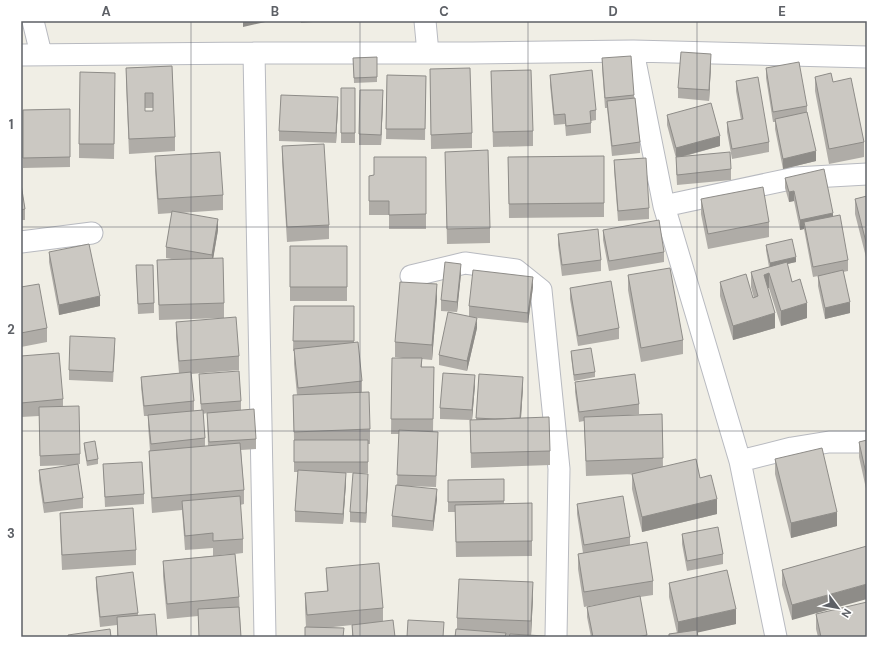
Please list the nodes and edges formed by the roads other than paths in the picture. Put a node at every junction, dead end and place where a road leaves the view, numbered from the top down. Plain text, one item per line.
1 (33, 21) edge
2 (425, 21) edge
3 (633, 51) junction
4 (254, 53) junction
5 (428, 53) junction
6 (31, 54) edge
7 (867, 57) edge
8 (867, 174) edge
9 (664, 206) junction
10 (92, 234) dead end
11 (21, 242) edge
12 (411, 276) dead end
13 (867, 442) edge
14 (740, 461) junction
15 (265, 637) edge
16 (556, 637) edge
17 (776, 637) edge

1 - 6 street
2 - 5 street
3 - 5 street
3 - 7 street
3 - 9 street
4 - 5 street
4 - 6 street
4 - 15 street
8 - 9 street
9 - 14 street
10 - 11 street
12 - 16 street
13 - 14 street
14 - 17 street

